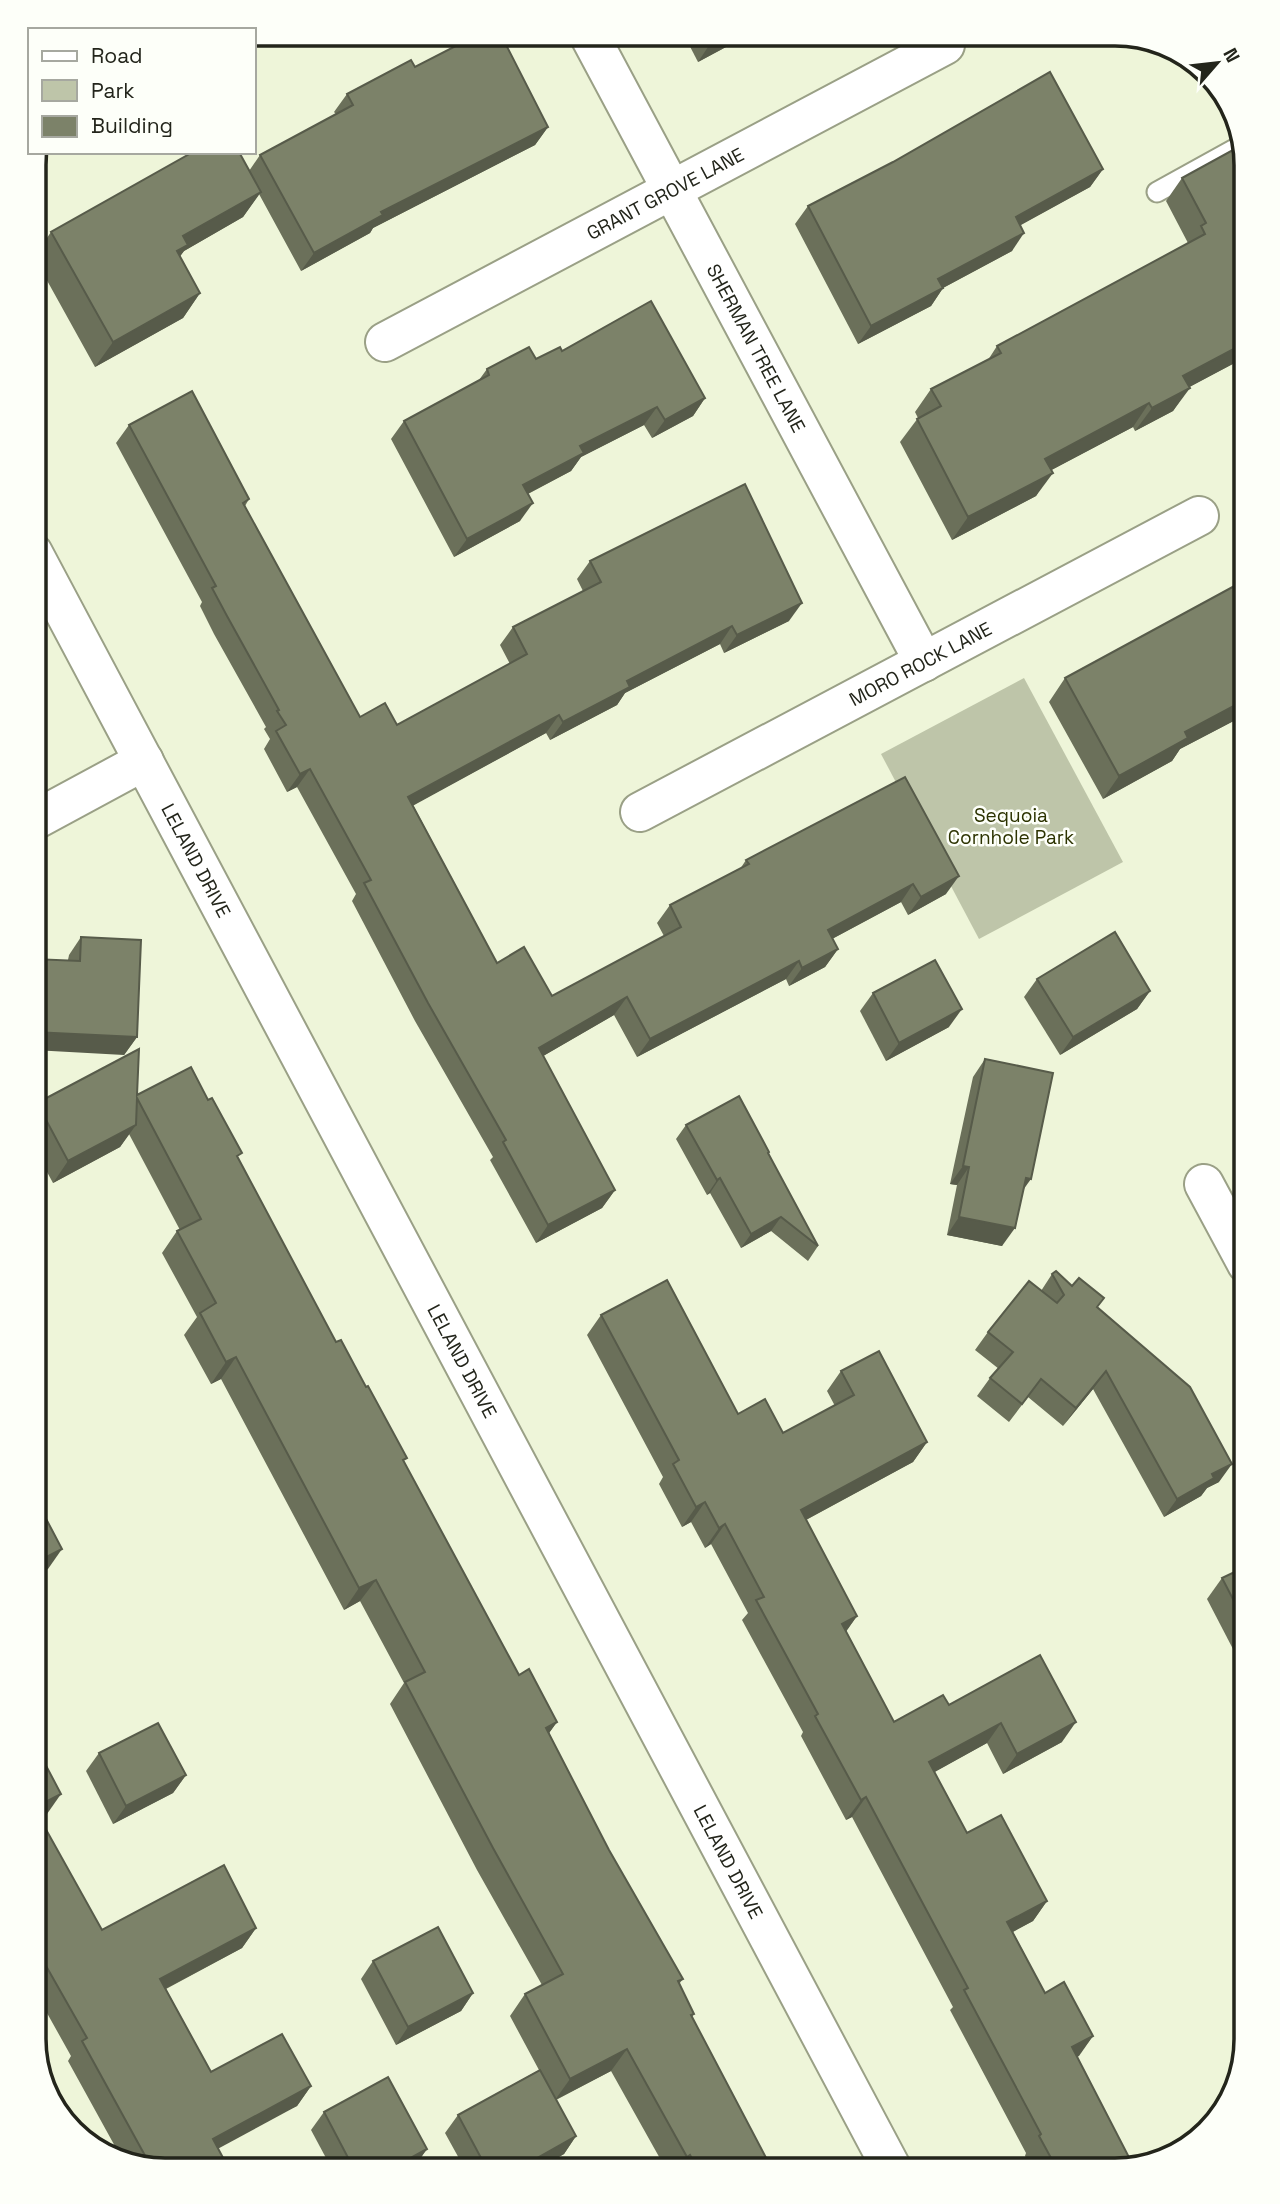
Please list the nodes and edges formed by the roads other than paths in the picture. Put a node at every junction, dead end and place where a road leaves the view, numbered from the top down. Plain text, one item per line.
1 (595, 46) edge
2 (944, 46) edge
3 (1233, 150) edge
4 (672, 191) junction
5 (1157, 192) dead end
6 (385, 342) dead end
7 (1199, 516) dead end
8 (46, 577) edge
9 (924, 662) junction
10 (144, 761) junction
11 (640, 812) dead end
12 (46, 814) edge
13 (1204, 1184) dead end
14 (1234, 1240) edge
15 (885, 2158) edge

1 - 4 street, SHERMAN TREE LANE
2 - 4 street, GRANT GROVE LANE
3 - 5 lane
4 - 6 street, GRANT GROVE LANE
4 - 9 street, SHERMAN TREE LANE
7 - 9 street, MORO ROCK LANE
8 - 10 street, LELAND DRIVE
9 - 11 street, MORO ROCK LANE
10 - 12 street
10 - 15 street, LELAND DRIVE
13 - 14 street

